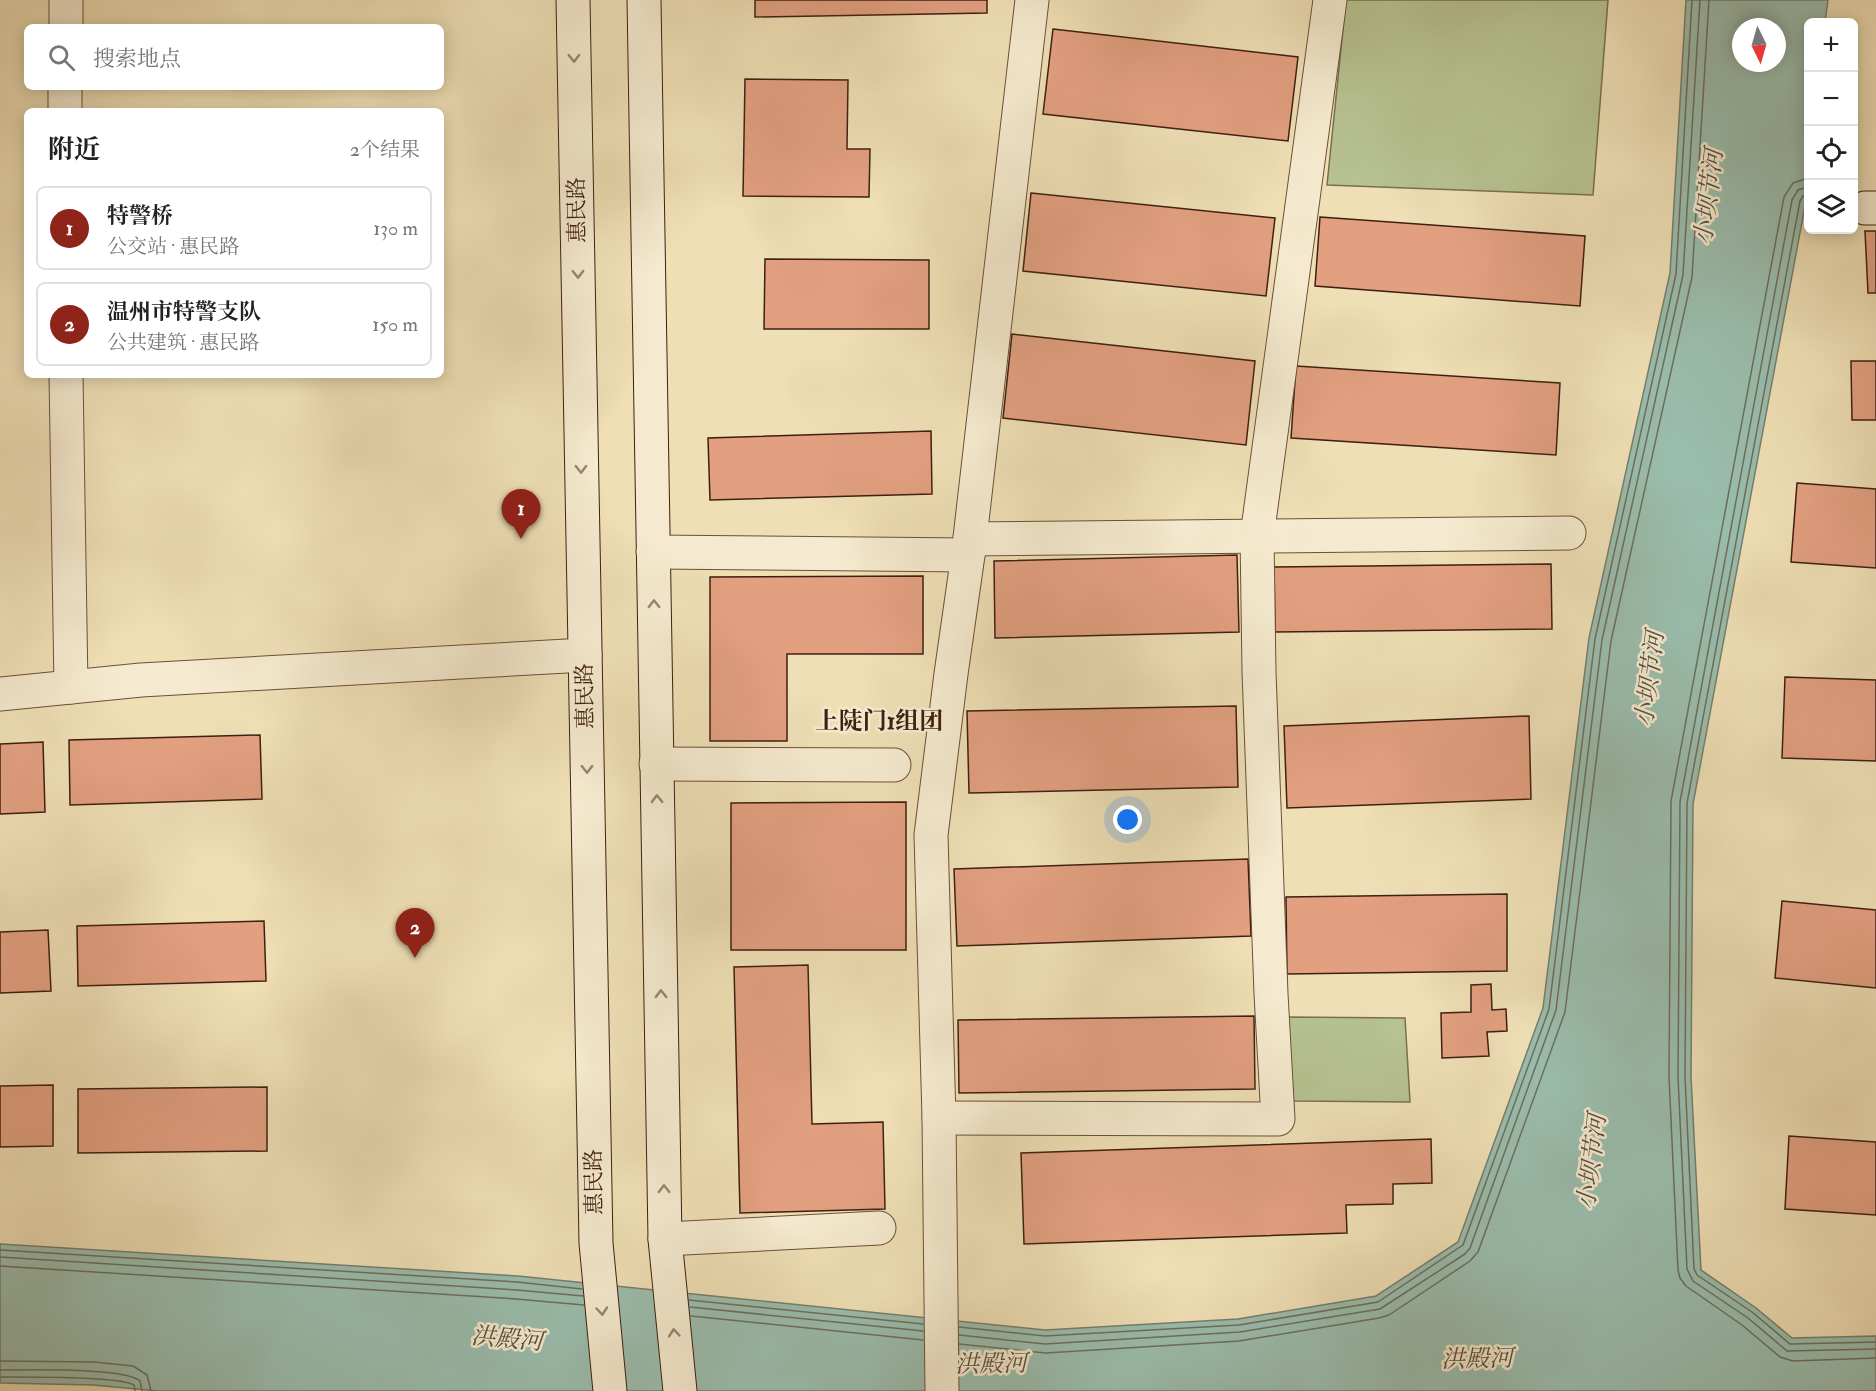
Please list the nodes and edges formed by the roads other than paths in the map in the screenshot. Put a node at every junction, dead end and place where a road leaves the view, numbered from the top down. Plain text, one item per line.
1 (66, 0) edge
2 (573, 0) edge
3 (644, 0) edge
4 (1032, 0) edge
5 (1330, 0) edge
6 (66, 24) edge
7 (65, 90) edge
8 (65, 108) edge
9 (66, 378) edge
10 (1569, 533) dead end
11 (1257, 536) junction
12 (969, 547) junction
13 (653, 552) junction
14 (585, 655) junction
15 (71, 687) junction
16 (0, 694) edge
17 (657, 764) junction
18 (894, 765) dead end
19 (939, 1118) junction
20 (879, 1228) dead end
21 (666, 1243) junction
22 (610, 1391) edge
23 (680, 1391) edge
24 (942, 1391) edge

1 - 6 street
2 -> 14 street, 惠民路
3 - 13 street
4 - 12 street
5 - 11 street
7 - 8 street
9 - 15 street
10 - 11 street
11 - 12 street
11 - 19 street
12 - 13 street
12 - 19 street
17 -> 13 street
14 - 15 street
14 -> 22 street, 惠民路
15 - 16 street
17 - 18 street
21 -> 17 street
19 - 24 street
20 - 21 street
23 -> 21 street

